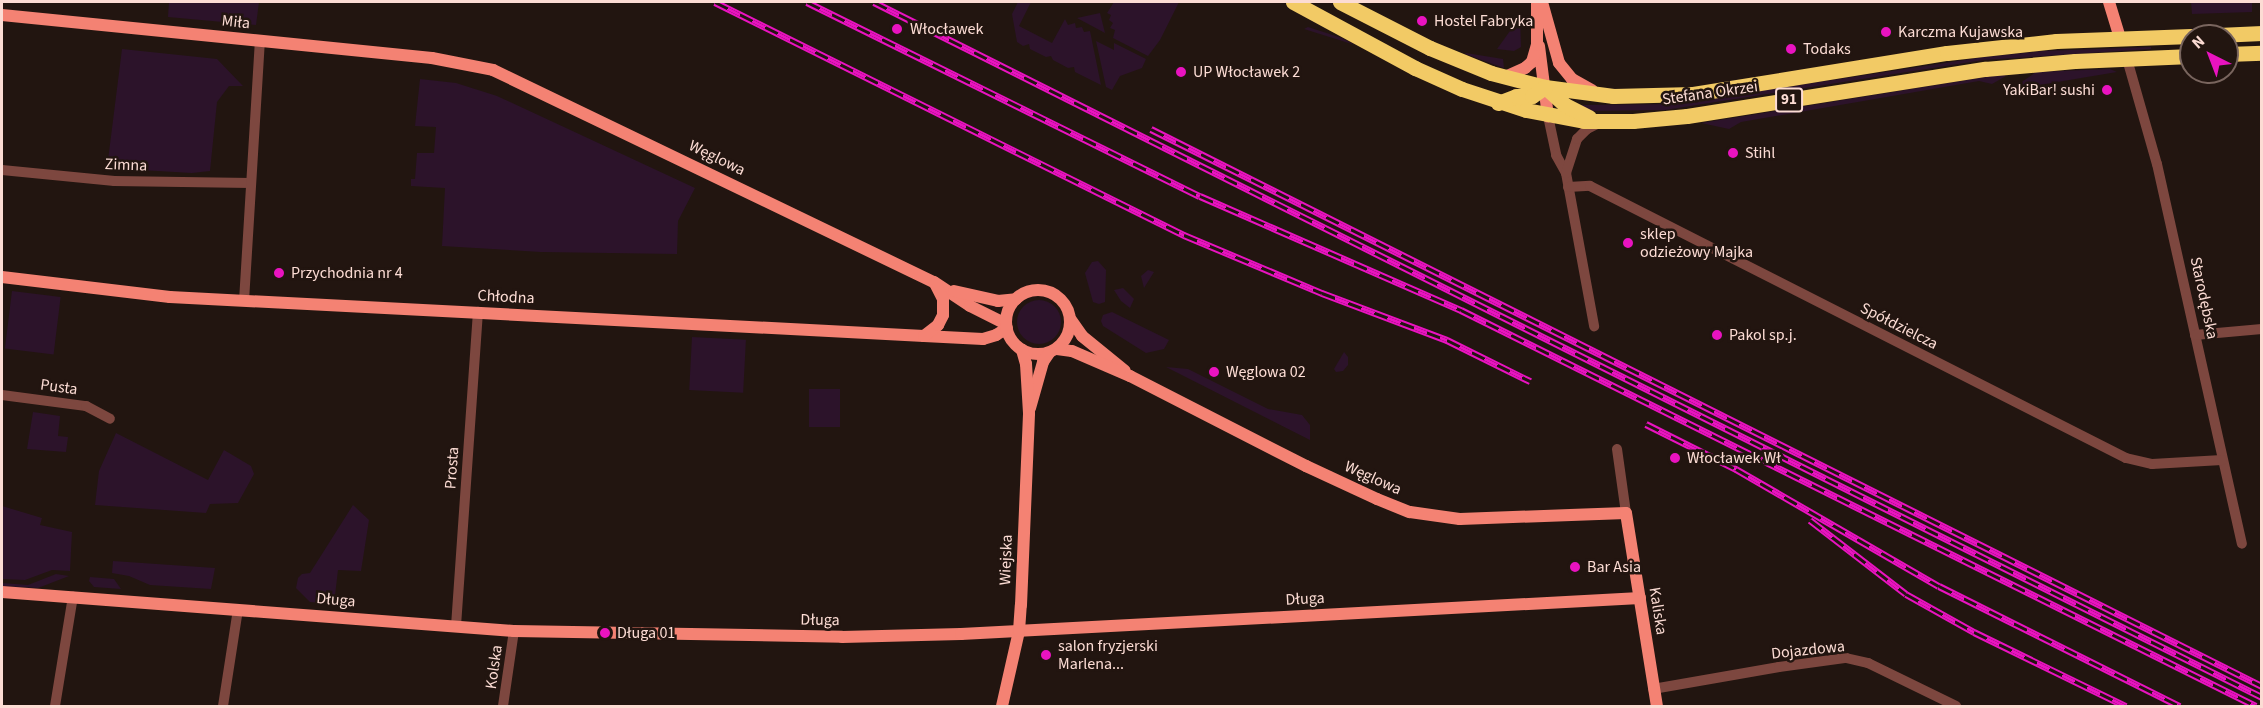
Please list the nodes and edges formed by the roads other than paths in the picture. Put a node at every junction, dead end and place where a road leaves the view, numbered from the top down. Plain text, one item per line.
1 (1293, 2) edge
2 (1340, 2) edge
3 (1537, 2) edge
4 (1542, 2) edge
5 (2109, 2) edge
6 (2, 15) edge
7 (1537, 33) junction
8 (2262, 33) edge
9 (2239, 34) edge
10 (2179, 37) edge
11 (2120, 39) junction
12 (260, 41) junction
13 (2262, 53) edge
14 (2239, 54) edge
15 (2179, 57) edge
16 (2127, 59) junction
17 (466, 63) joint
18 (1559, 63) junction
19 (1505, 77) junction
20 (1545, 87) junction
21 (1604, 95) junction
22 (1498, 103) junction
23 (1548, 116) junction
24 (1603, 122) junction
25 (2, 170) edge
26 (1566, 173) junction
27 (251, 183) junction
28 (1568, 187) junction
29 (2, 277) edge
30 (934, 282) junction
31 (950, 290) junction
32 (1016, 299) junction
33 (244, 301) junction
34 (478, 312) junction
35 (1071, 320) junction
36 (1006, 326) junction
37 (1594, 326) dead end
38 (2262, 329) edge
39 (2195, 335) junction
40 (924, 336) junction
41 (1022, 350) junction
42 (1053, 351) junction
43 (1130, 376) junction
44 (2, 395) edge
45 (1029, 413) junction
46 (110, 419) dead end
47 (1617, 449) dead end
48 (2222, 460) junction
49 (1626, 513) junction
50 (2242, 544) dead end
51 (2, 592) edge
52 (73, 596) junction
53 (1640, 598) junction
54 (238, 609) junction
55 (456, 626) junction
56 (514, 631) junction
57 (1019, 631) junction
58 (1653, 689) junction
59 (55, 706) edge
60 (223, 706) edge
61 (503, 706) edge
62 (1002, 706) edge
63 (1656, 706) edge
64 (1956, 706) edge

1 - 22 main road, Stefana Okrzei / 91
2 - 19 main road, Stefana Okrzei / 91
3 - 7 street
4 - 18 street
5 - 11 street
6 - 12 street, Miła
7 - 19 street
7 - 20 street
8 - 9 main road
10 - 11 main road, Stefana Okrzei / 91
11 - 21 main road, Stefana Okrzei / 91
12 - 17 street, Miła
12 - 27 street
13 - 14 main road
15 - 16 main road, Stefana Okrzei / 91
16 - 24 main road, Stefana Okrzei / 91
16 - 39 street, Starodębska
17 - 30 street, Węglowa
18 - 20 street
18 - 21 street
19 - 20 main road, Stefana Okrzei / 91
20 - 21 main road, Stefana Okrzei / 91
20 - 22 main road
20 - 23 street
20 - 24 main road
22 - 23 main road, Stefana Okrzei / 91
23 - 24 main road, Stefana Okrzei / 91
23 - 26 street
24 - 26 street
25 - 27 street, Zimna
26 - 28 street
27 - 33 street
28 - 37 street
28 - 48 street, Spółdzielcza
29 - 33 street, Chłodna
30 - 31 street, Węglowa
30 - 40 street
31 - 32 street, Węglowa
31 - 36 street, Węglowa
32 - 35 street
32 - 36 street
33 - 34 street, Chłodna
34 - 40 street, Chłodna
34 - 55 street, Prosta
35 - 42 street
35 - 43 street, Węglowa
36 - 40 street, Chłodna
36 - 41 street
38 - 39 street
39 - 48 street, Starodębska
41 - 42 street
41 - 45 street, Wiejska
42 - 43 street, Węglowa
42 - 45 street, Wiejska
43 - 49 street, Węglowa
44 - 46 street, Pusta
45 - 57 street, Wiejska
47 - 49 street, Kaliska
48 - 50 street, Starodębska
49 - 53 street, Kaliska
51 - 52 street, Długa
52 - 54 street, Długa
52 - 59 street
53 - 57 street, Długa
53 - 58 street, Kaliska
54 - 55 street, Długa
54 - 60 street
55 - 56 street, Długa
56 - 57 street, Długa
56 - 61 street, Kolska
57 - 62 street, Wiejska
58 - 63 street, Kaliska
58 - 64 street, Dojazdowa

